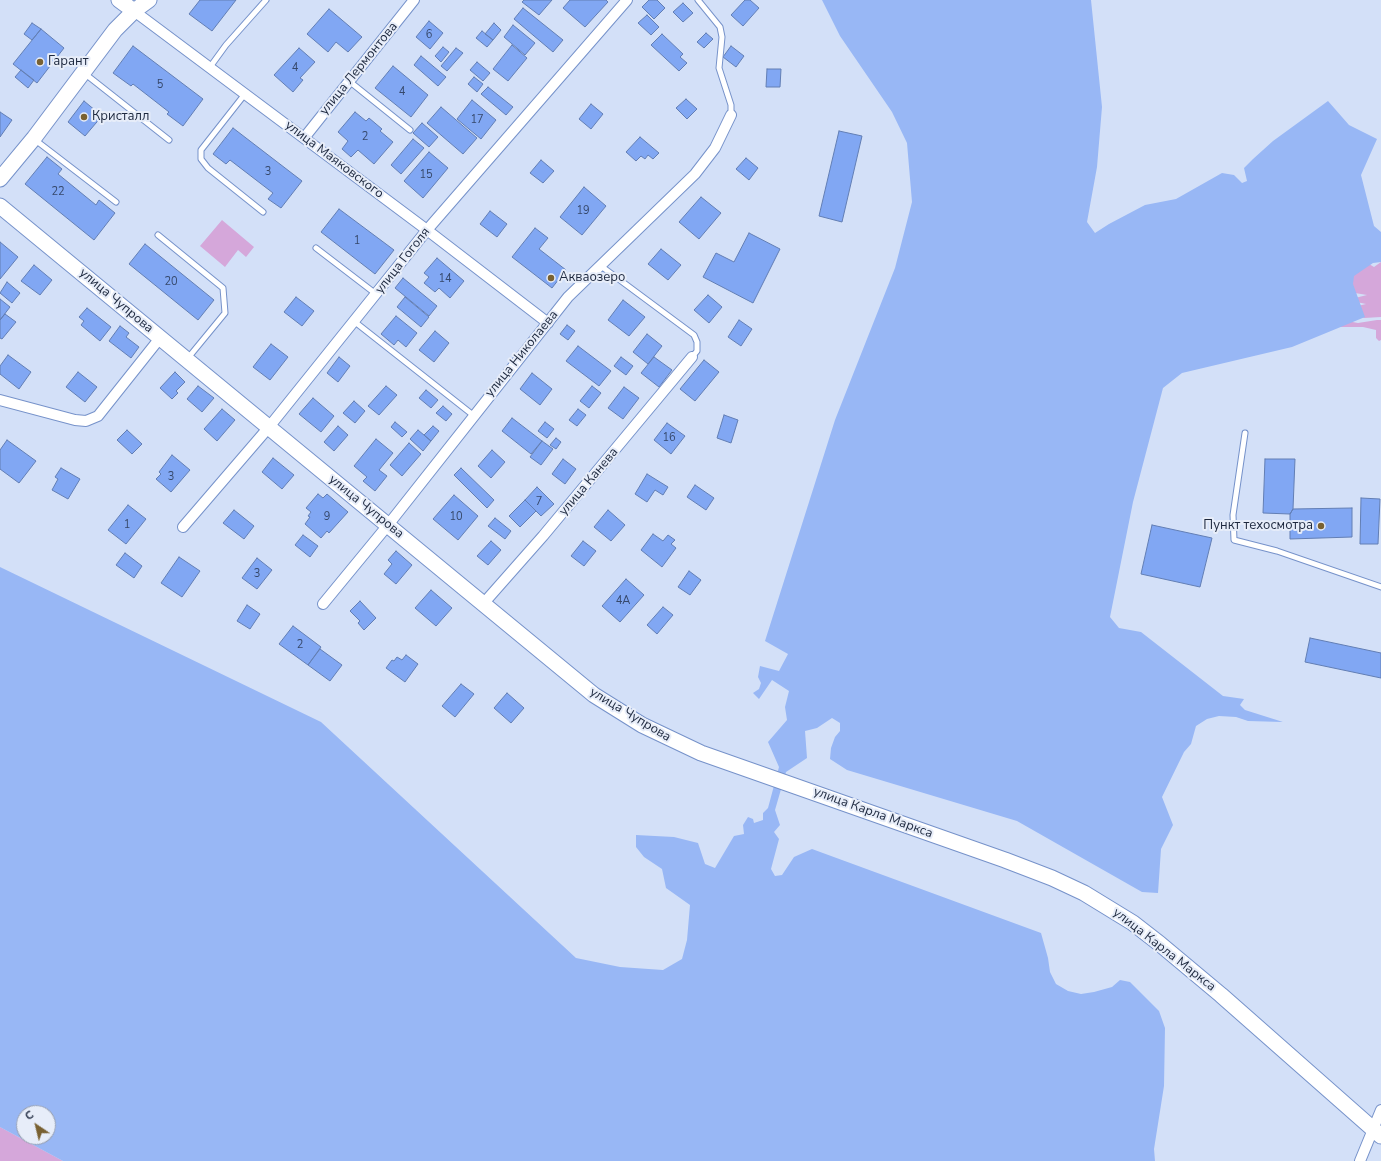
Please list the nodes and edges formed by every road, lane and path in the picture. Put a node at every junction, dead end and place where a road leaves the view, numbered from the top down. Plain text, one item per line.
1 (119, 0) edge
2 (148, 0) edge
3 (266, 0) edge
4 (414, 0) edge
5 (627, 0) edge
6 (698, 0) edge
7 (134, 11) junction
8 (210, 67) junction
9 (84, 73) junction
10 (349, 81) junction
11 (245, 94) junction
12 (731, 115) joint
13 (410, 130) dead end
14 (34, 138) junction
15 (304, 138) junction
16 (169, 140) dead end
17 (0, 179) edge
18 (116, 202) dead end
19 (0, 206) edge
20 (263, 212) dead end
21 (427, 230) junction
22 (158, 235) dead end
23 (316, 248) dead end
24 (601, 266) junction
25 (376, 295) junction
26 (355, 322) junction
27 (548, 323) junction
28 (160, 338) junction
29 (692, 357) joint
30 (187, 359) junction
31 (0, 400) edge
32 (473, 415) junction
33 (269, 427) junction
34 (1245, 434) dead end
35 (388, 525) junction
36 (184, 527) dead end
37 (1381, 587) edge
38 (323, 604) dead end
39 (483, 604) junction
40 (796, 786) joint
41 (1381, 1110) edge
42 (1377, 1133) edge
43 (1360, 1161) edge

1 - 7 street, улица Маяковского
2 - 7 street
3 - 8 lane
4 - 10 street, улица Лермонтова
5 - 21 street, улица Гоголя
6 - 12 lane
7 - 8 street, улица Маяковского
7 - 9 street
8 - 11 street, улица Маяковского
9 - 14 street
9 - 16 lane
10 - 13 lane
10 - 15 street, улица Лермонтова
11 - 15 street, улица Маяковского
11 - 20 lane
12 - 24 street, улица Николаева
14 - 17 street
14 - 18 lane
15 - 21 street, улица Маяковского
19 - 28 street, улица Чупрова
21 - 25 street, улица Гоголя
21 - 27 street, улица Маяковского
22 - 30 lane
23 - 25 lane
24 - 27 street, улица Николаева
24 - 29 lane
25 - 26 street, улица Гоголя
26 - 32 lane
26 - 33 street, улица Гоголя
27 - 32 street, улица Николаева
28 - 30 street, улица Чупрова
28 - 31 street
29 - 39 street, улица Канева
30 - 33 street, улица Чупрова
32 - 35 street, улица Николаева
33 - 35 street, улица Чупрова
33 - 36 street, улица Гоголя
34 - 37 lane
35 - 38 street, улица Николаева
35 - 39 street, улица Чупрова
39 - 40 street, улица Чупрова
40 - 42 street, улица Карла Маркса
41 - 42 street
42 - 43 street

